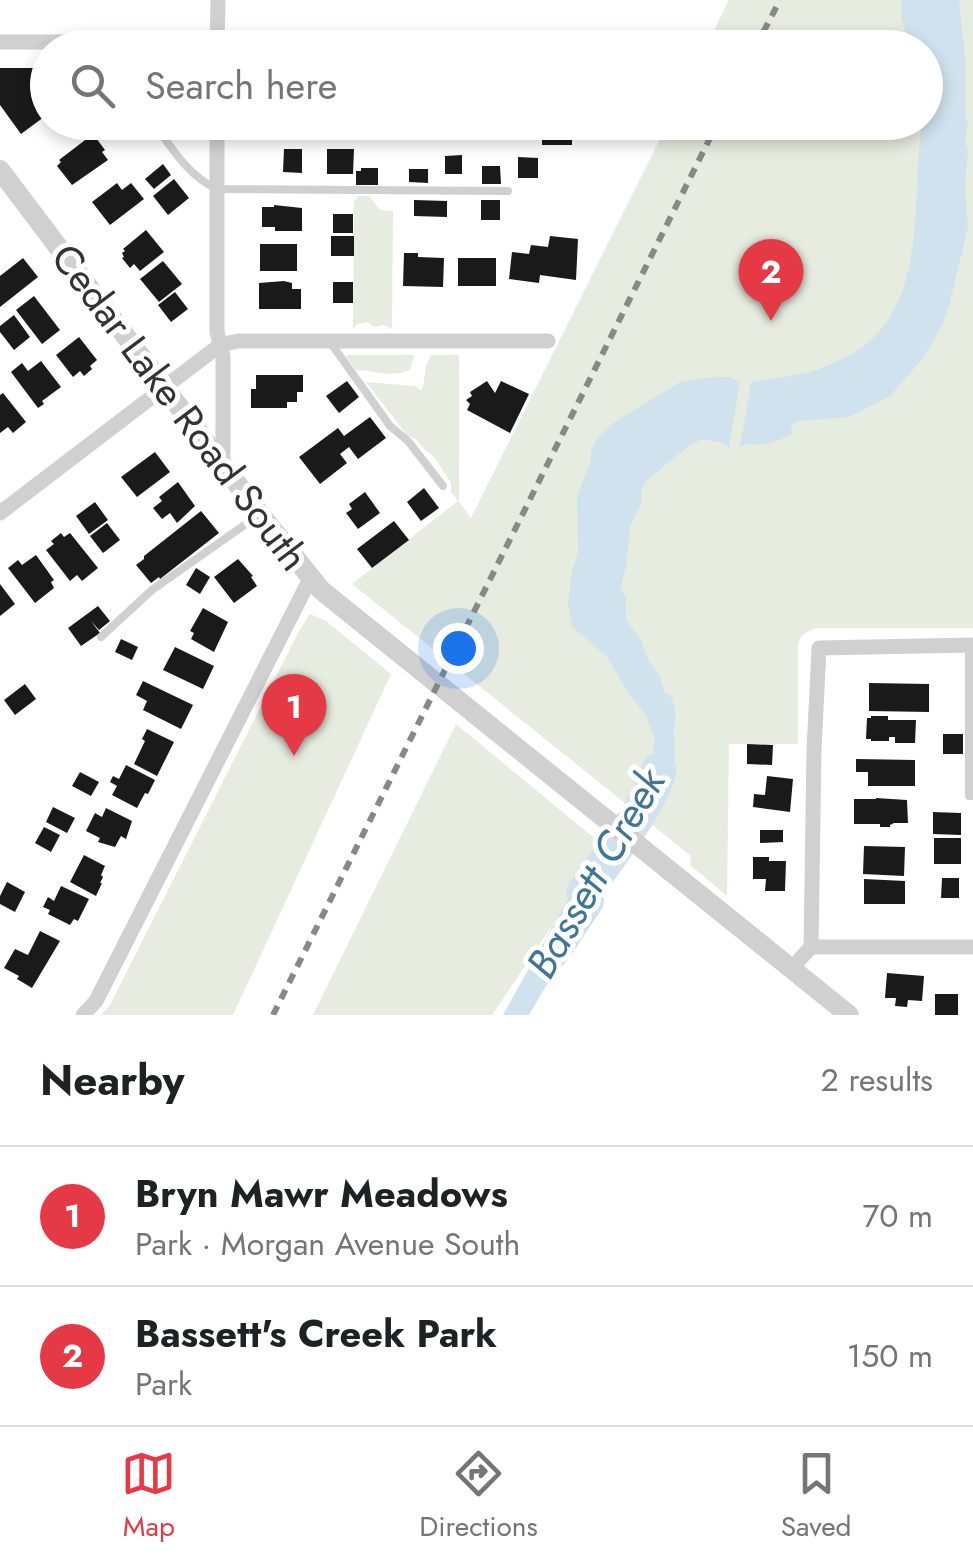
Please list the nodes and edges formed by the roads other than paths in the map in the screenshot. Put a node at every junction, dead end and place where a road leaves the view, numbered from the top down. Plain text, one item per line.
1 (218, 0) edge
2 (218, 30) edge
3 (0, 42) edge
4 (30, 43) edge
5 (165, 140) edge
6 (218, 140) edge
7 (0, 170) edge
8 (218, 189) junction
9 (508, 190) dead end
10 (330, 342) junction
11 (548, 342) dead end
12 (220, 345) junction
13 (164, 387) junction
14 (224, 464) junction
15 (442, 486) dead end
16 (0, 513) edge
17 (260, 514) junction
18 (310, 579) junction
19 (102, 637) dead end
20 (971, 645) edge
21 (973, 796) edge
22 (973, 946) edge
23 (810, 947) junction
24 (792, 968) junction
25 (83, 1015) edge
26 (850, 1015) edge

1 - 2 street
3 - 4 street
5 - 8 lane
6 - 8 street
7 - 13 street, Cedar Lake Road South
8 - 9 lane
8 - 12 street
10 - 11 street
10 - 12 street
10 - 15 lane
12 - 13 street
12 - 14 street
13 - 14 street, Cedar Lake Road South
13 - 16 street
14 - 17 street, Cedar Lake Road South
17 - 18 street, Cedar Lake Road South
17 - 19 lane
18 - 24 street, Cedar Lake Road South
18 - 25 street
20 - 21 lane
20 - 23 street
22 - 23 street
23 - 24 street
24 - 26 street, Cedar Lake Road South

